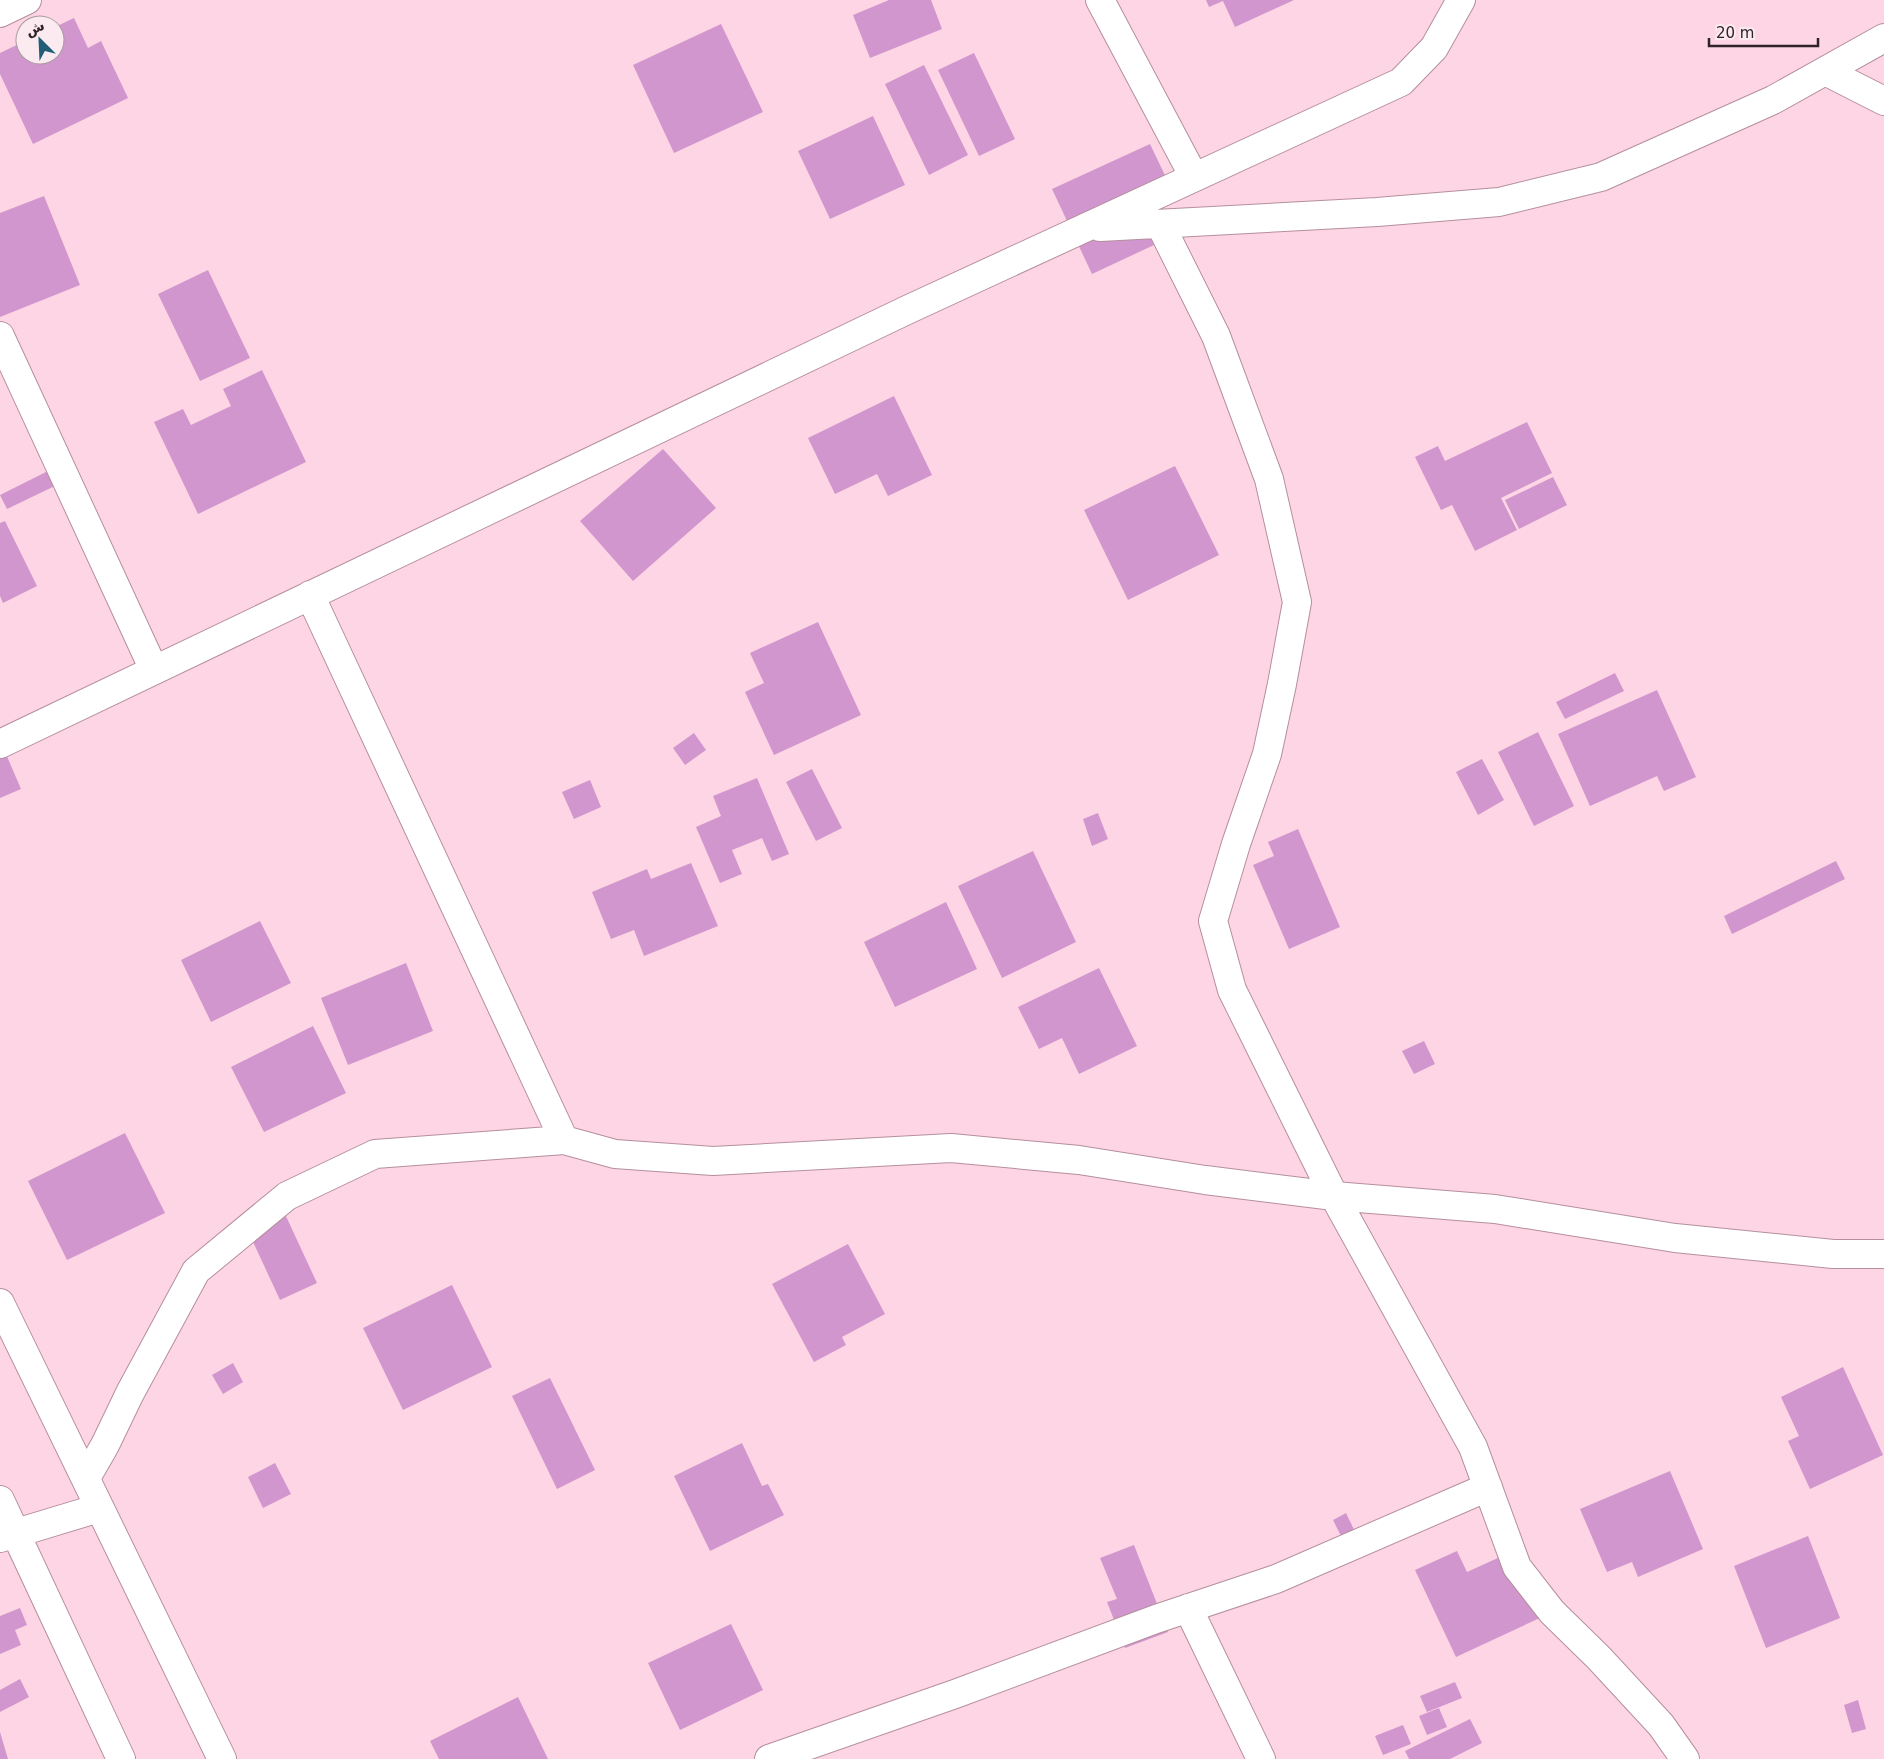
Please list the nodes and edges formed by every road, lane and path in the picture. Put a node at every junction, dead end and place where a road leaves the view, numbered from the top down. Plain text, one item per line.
1 (28, 0) edge
2 (1100, 0) edge
3 (1461, 0) edge
4 (0, 13) edge
5 (1884, 38) edge
6 (1825, 71) junction
7 (1884, 101) edge
8 (1194, 177) junction
9 (1160, 224) junction
10 (1086, 228) junction
11 (0, 336) edge
12 (310, 595) junction
13 (154, 670) junction
14 (0, 744) edge
15 (564, 1140) junction
16 (1334, 1196) junction
17 (1884, 1254) edge
18 (0, 1303) edge
19 (86, 1478) junction
20 (1488, 1488) junction
21 (0, 1500) edge
22 (99, 1508) junction
23 (8, 1536) edge
24 (1188, 1608) junction
25 (121, 1759) edge
26 (222, 1759) edge
27 (769, 1759) edge
28 (1261, 1759) edge
29 (1685, 1759) edge

1 - 4 street
2 - 8 street
3 - 8 street
5 - 6 street
6 - 7 street
6 - 9 street
8 - 10 street
9 - 10 street
9 - 16 street
10 - 12 street
11 - 13 street
12 - 13 street
12 - 15 street
13 - 14 street
15 - 16 street
15 - 19 street
16 - 17 street
16 - 20 street
18 - 19 street
19 - 22 street
20 - 24 street
20 - 29 street
21 - 23 street
22 - 23 street
22 - 26 street
23 - 25 street
24 - 27 street
24 - 28 street

